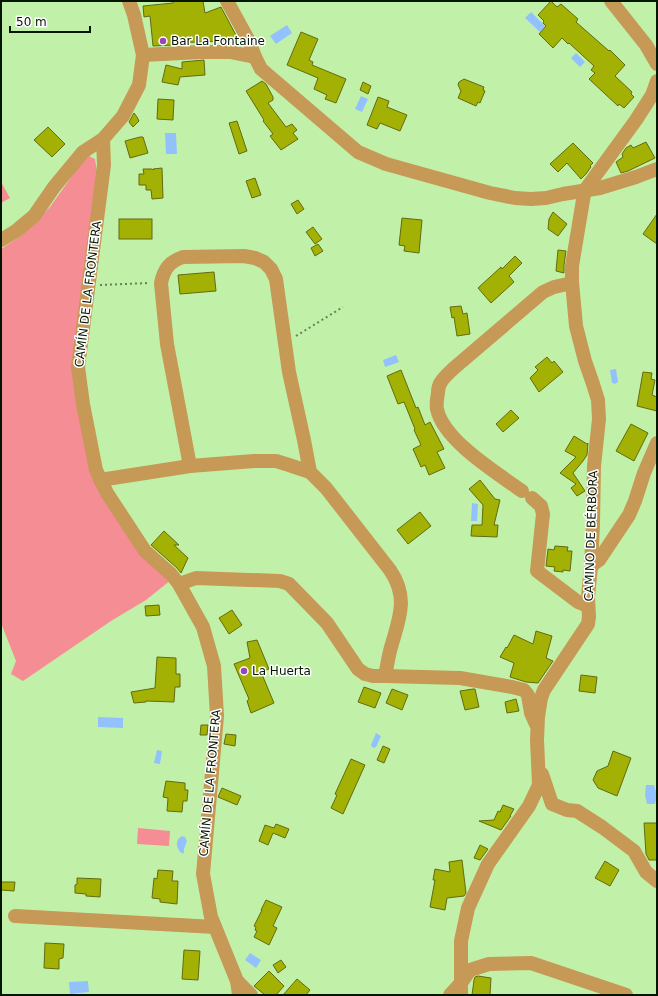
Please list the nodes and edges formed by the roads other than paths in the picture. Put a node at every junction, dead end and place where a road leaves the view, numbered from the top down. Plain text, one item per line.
1 (129, 1) edge
2 (227, 1) edge
3 (611, 1) edge
4 (143, 55) junction
5 (254, 57) junction
6 (657, 64) edge
7 (657, 81) edge
8 (102, 139) junction
9 (657, 169) edge
10 (585, 190) junction
11 (1, 240) edge
12 (572, 283) junction
13 (657, 443) edge
14 (190, 466) junction
15 (310, 472) junction
16 (100, 480) junction
17 (591, 566) junction
18 (179, 584) junction
19 (588, 606) junction
20 (385, 676) junction
21 (538, 728) junction
22 (538, 764) junction
23 (657, 881) edge
24 (15, 916) dead end
25 (215, 927) junction
26 (237, 980) junction
27 (461, 989) edge
28 (239, 995) edge
29 (251, 995) edge
30 (450, 995) edge
31 (626, 995) edge

1 - 4 street
2 - 5 street
3 - 6 street
4 - 5 street
4 - 8 street
5 - 10 street
7 - 10 street, CAMINO DE BÉRBORA
8 - 11 street
8 - 16 street, CAMÍN DE LA FRONTERA
9 - 10 street
10 - 12 street, CAMINO DE BÉRBORA
12 - 17 street, CAMINO DE BÉRBORA
12 - 19 street
13 - 17 street
14 - 15 street
14 - 15 street
14 - 16 street
15 - 20 street
16 - 18 street, CAMÍN DE LA FRONTERA
17 - 19 street, CAMINO DE BÉRBORA
18 - 20 street
18 - 25 street, CAMÍN DE LA FRONTERA
19 - 21 street, CAMINO DE BÉRBORA
20 - 21 street
21 - 22 street, CAMINO DE BÉRBORA
22 - 23 street
22 - 27 street, CAMINO DE BÉRBORA
24 - 25 street
25 - 26 street, CAMÍN DE LA FRONTERA
26 - 28 street
26 - 29 street
27 - 30 street
27 - 31 street

